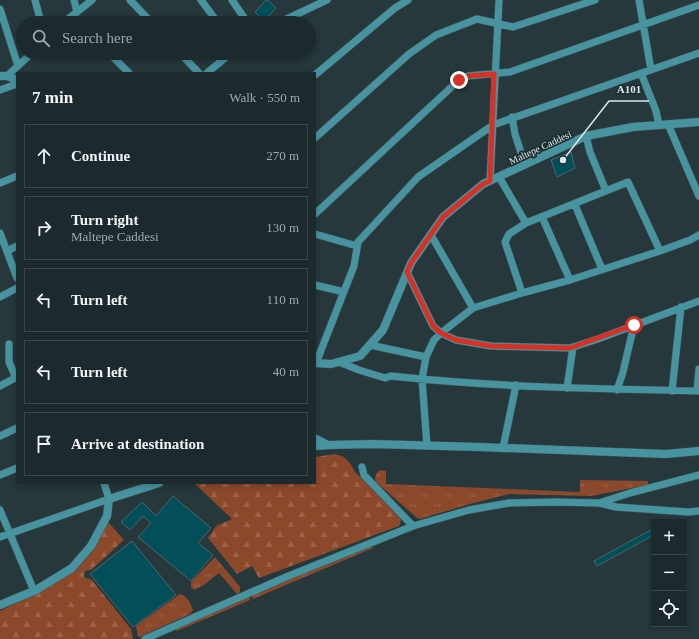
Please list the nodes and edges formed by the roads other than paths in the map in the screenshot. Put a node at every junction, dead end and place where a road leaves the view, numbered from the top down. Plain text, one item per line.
1 (35, 0) edge
2 (74, 0) edge
3 (92, 0) edge
4 (130, 0) edge
5 (201, 0) edge
6 (232, 0) edge
7 (327, 0) edge
8 (408, 0) edge
9 (499, 0) edge
10 (595, 0) edge
11 (639, 0) edge
12 (699, 5) edge
13 (0, 9) edge
14 (75, 13) junction
15 (39, 16) edge
16 (71, 16) edge
17 (76, 16) edge
18 (145, 16) edge
19 (213, 16) edge
20 (243, 16) edge
21 (293, 16) edge
22 (498, 23) junction
23 (644, 24) junction
24 (699, 53) edge
25 (16, 60) edge
26 (16, 60) edge
27 (24, 60) edge
28 (117, 60) edge
29 (187, 60) edge
30 (223, 60) edge
31 (18, 66) junction
32 (651, 70) junction
33 (128, 72) edge
34 (198, 72) edge
35 (208, 72) edge
36 (641, 73) junction
37 (316, 74) edge
38 (494, 74) junction
39 (3, 76) edge
40 (16, 80) edge
41 (16, 84) edge
42 (0, 90) edge
43 (512, 117) junction
44 (699, 122) edge
45 (668, 124) junction
46 (493, 125) junction
47 (659, 125) junction
48 (586, 136) junction
49 (316, 137) edge
50 (524, 165) junction
51 (16, 176) edge
52 (499, 177) junction
53 (490, 181) junction
54 (0, 183) edge
55 (606, 191) junction
56 (699, 196) edge
57 (575, 205) junction
58 (316, 213) edge
59 (542, 217) junction
60 (526, 223) junction
61 (0, 233) edge
62 (316, 234) edge
63 (430, 235) junction
64 (699, 235) edge
65 (16, 246) edge
66 (357, 246) junction
67 (7, 251) junction
68 (660, 251) junction
69 (602, 269) junction
70 (407, 272) junction
71 (16, 275) edge
72 (570, 280) junction
73 (316, 285) edge
74 (16, 289) edge
75 (344, 292) junction
76 (522, 293) junction
77 (0, 297) edge
78 (699, 301) edge
79 (682, 307) junction
80 (473, 308) junction
81 (634, 325) junction
82 (441, 333) junction
83 (9, 344) dead end
84 (370, 345) junction
85 (573, 347) junction
86 (426, 357) junction
87 (316, 361) edge
88 (339, 362) junction
89 (316, 363) edge
90 (699, 369) edge
91 (16, 378) edge
92 (422, 379) junction
93 (516, 385) junction
94 (0, 386) edge
95 (567, 388) junction
96 (617, 390) junction
97 (672, 390) junction
98 (698, 391) edge
99 (16, 428) edge
100 (0, 436) edge
101 (316, 438) edge
102 (329, 445) junction
103 (316, 446) edge
104 (427, 446) junction
105 (503, 448) junction
106 (699, 450) edge
107 (362, 467) dead end
108 (16, 468) edge
109 (0, 475) edge
110 (699, 475) edge
111 (104, 484) edge
112 (156, 484) edge
113 (109, 499) junction
114 (598, 503) junction
115 (0, 510) edge
116 (699, 511) edge
117 (413, 526) junction
118 (10, 534) junction
119 (0, 538) edge
120 (34, 591) junction
121 (0, 605) edge
122 (145, 639) edge

1 - 15 street
2 - 14 street
3 - 14 street
4 - 18 street
5 - 19 street
6 - 20 street
7 - 21 street
8 - 37 street
9 - 22 street
10 - 22 street
11 - 23 street
12 - 23 street
13 - 26 street
14 - 16 street
14 - 17 street
22 - 38 street
22 - 49 street
23 - 32 street
23 - 38 street
24 - 32 street
25 - 31 street
27 - 31 street
28 - 33 street
29 - 34 street
30 - 35 street
31 - 39 street
32 - 36 street
36 - 43 street
36 - 47 street
38 - 46 street
38 - 58 street
39 - 40 street
41 - 42 street
43 - 46 street
43 - 50 street
44 - 45 street, Maltepe Caddesi
45 - 47 street, Maltepe Caddesi
45 - 56 street
46 - 53 street
46 - 66 street
47 - 48 street, Maltepe Caddesi
48 - 50 street, Maltepe Caddesi
48 - 55 street
50 - 52 street, Maltepe Caddesi
51 - 54 street
52 - 53 street, Maltepe Caddesi
52 - 60 street
53 - 63 street, Maltepe Caddesi
55 - 57 street
55 - 68 street
57 - 59 street
57 - 69 street
59 - 60 street
59 - 72 street
60 - 76 street
61 - 67 street
62 - 66 street
63 - 70 street, Maltepe Caddesi
63 - 80 street
64 - 68 street
65 - 67 street
66 - 75 street
67 - 71 street
68 - 69 street
69 - 72 street
70 - 82 street
70 - 84 street, Maltepe Caddesi
72 - 76 street
73 - 75 street
74 - 77 street
75 - 87 street
76 - 80 street
78 - 79 street
79 - 81 street
79 - 97 street
80 - 82 street
81 - 85 street
81 - 96 street
82 - 85 street
82 - 86 street
83 - 91 street
84 - 86 street
84 - 88 street, Maltepe Caddesi
85 - 95 street
86 - 92 street
88 - 89 street, Maltepe Caddesi
88 - 92 street
90 - 98 street
91 - 94 street
92 - 93 street
92 - 104 street
93 - 95 street
93 - 105 street
95 - 96 street
96 - 97 street
97 - 98 street
99 - 100 street
101 - 102 street
102 - 103 street
102 - 104 street
104 - 105 street
105 - 106 street
107 - 117 street
108 - 109 street
110 - 114 street
111 - 113 street
112 - 113 street
113 - 118 street
113 - 120 street
114 - 116 street
114 - 117 street
115 - 118 street
117 - 122 street
118 - 119 street
118 - 120 street
120 - 121 street

